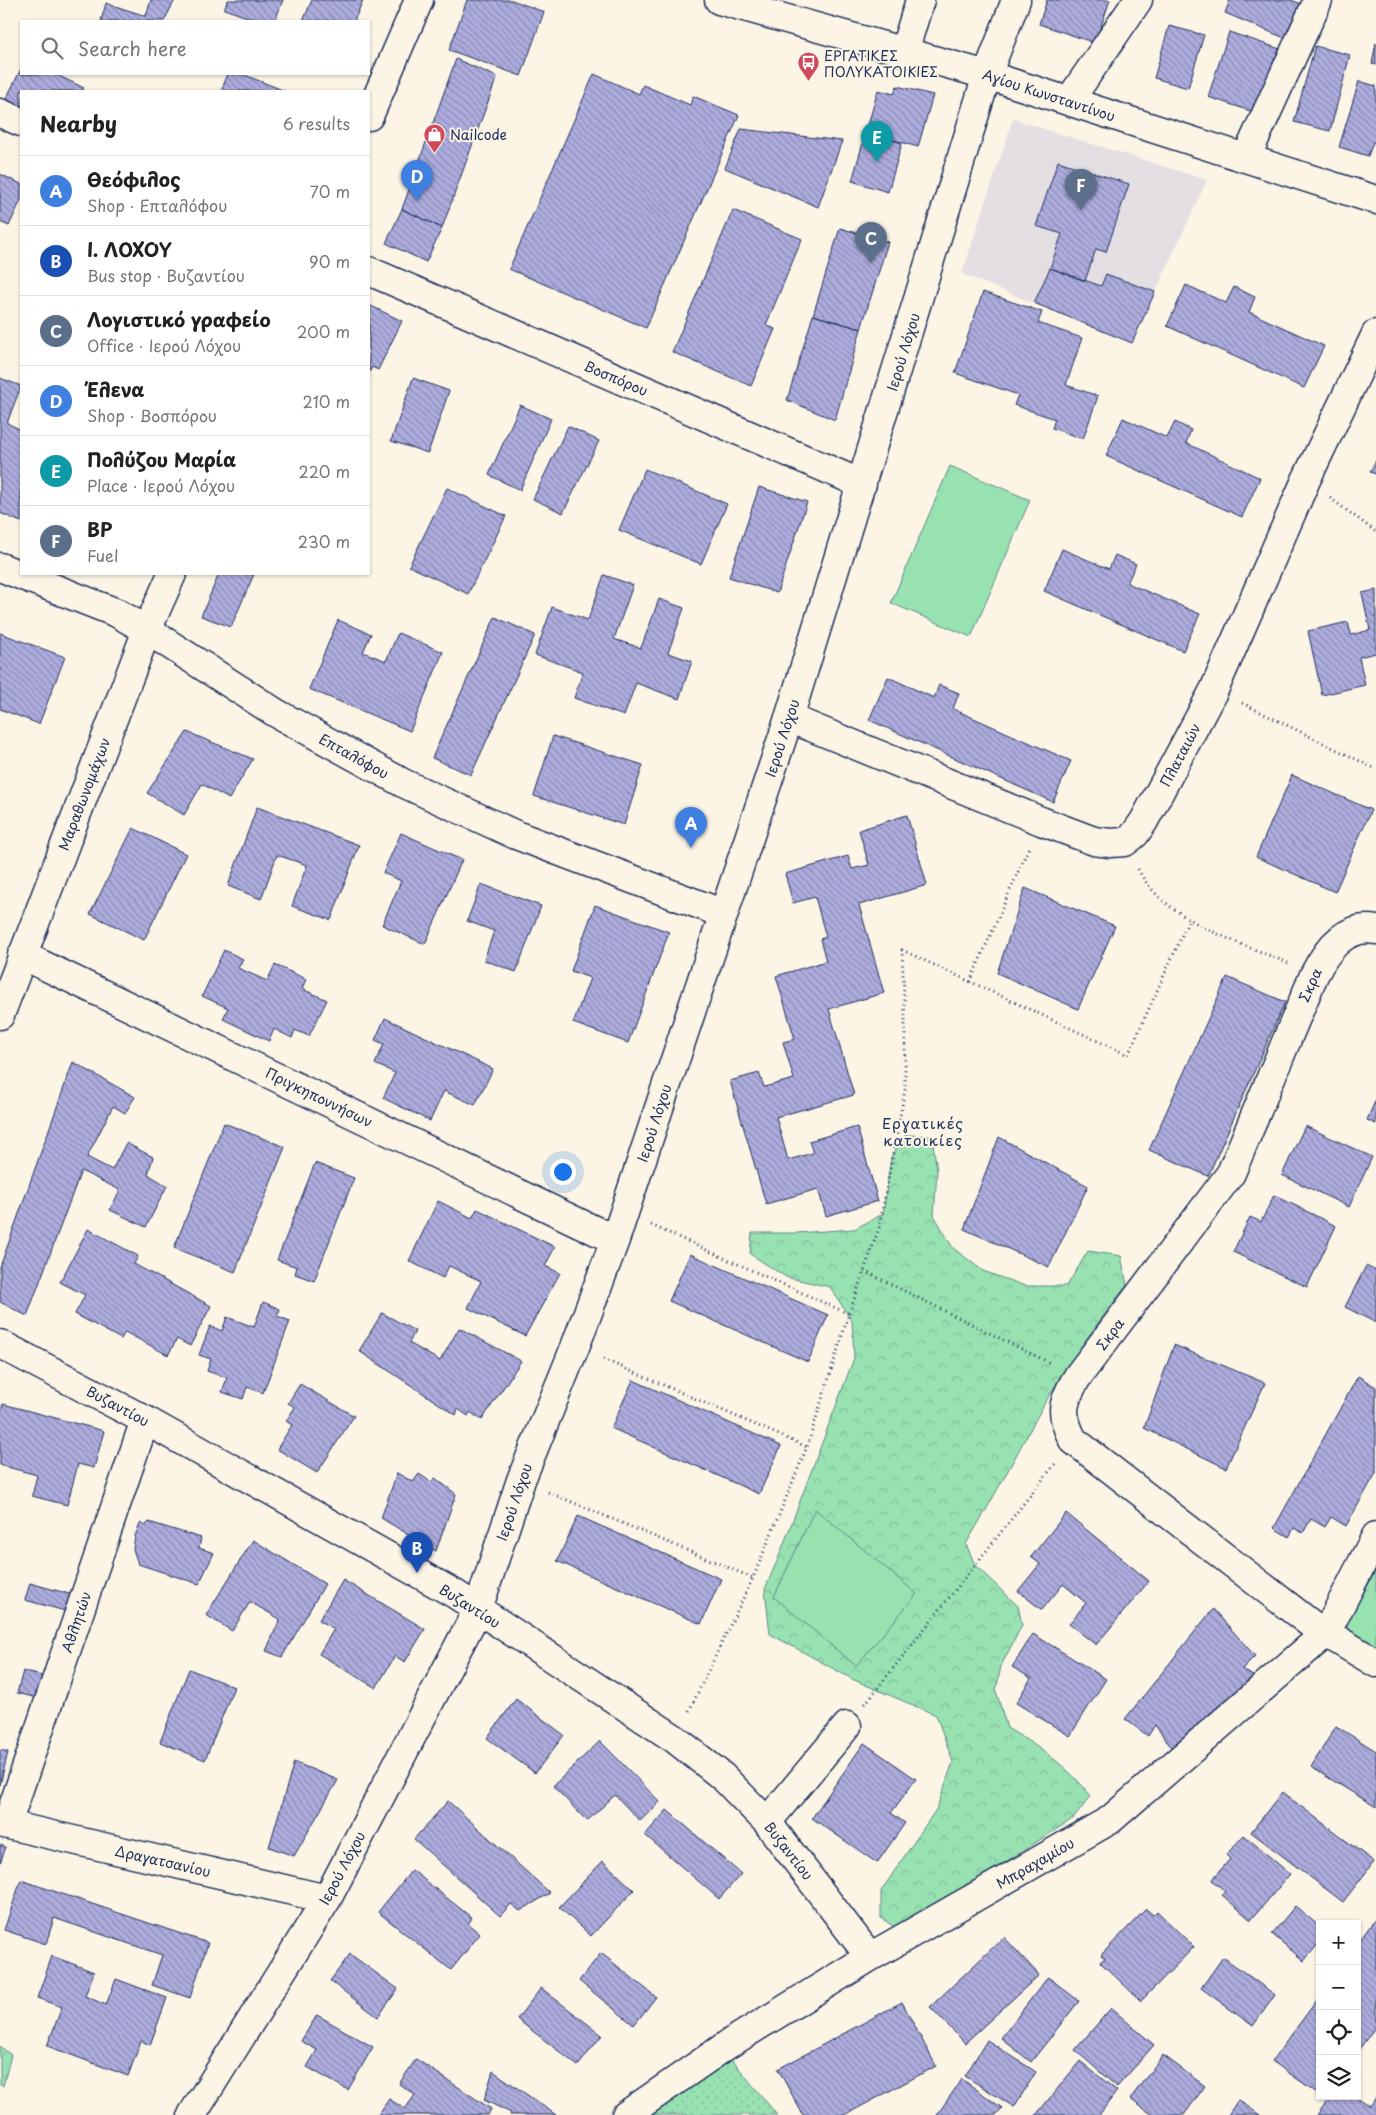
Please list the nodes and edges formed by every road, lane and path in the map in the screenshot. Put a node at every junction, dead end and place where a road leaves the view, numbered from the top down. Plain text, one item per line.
1 (419, 0) edge
2 (719, 0) edge
3 (920, 0) edge
4 (1016, 0) edge
5 (1138, 0) edge
6 (1318, 0) edge
7 (904, 52) junction
8 (987, 75) junction
9 (1069, 102) junction
10 (0, 114) edge
11 (370, 114) edge
12 (20, 122) edge
13 (1246, 158) junction
14 (1376, 200) edge
15 (370, 271) edge
16 (1376, 334) edge
17 (1306, 480) junction
18 (862, 484) junction
19 (1376, 532) edge
20 (0, 567) edge
21 (20, 575) edge
22 (20, 575) edge
23 (172, 575) edge
24 (148, 630) junction
25 (1214, 690) junction
26 (789, 718) junction
27 (1376, 769) edge
28 (1041, 821) junction
29 (1124, 842) junction
30 (724, 914) junction
31 (1189, 920) junction
32 (1376, 930) edge
33 (22, 955) junction
34 (1314, 974) junction
35 (970, 982) junction
36 (0, 1015) edge
37 (624, 1212) junction
38 (615, 1240) junction
39 (864, 1271) junction
40 (849, 1314) junction
41 (0, 1344) edge
42 (575, 1348) junction
43 (1078, 1376) junction
44 (145, 1420) junction
45 (1073, 1440) junction
46 (807, 1447) junction
47 (520, 1480) junction
48 (1376, 1536) edge
49 (753, 1578) junction
50 (478, 1609) junction
51 (1326, 1633) junction
52 (1376, 1663) edge
53 (847, 1726) joint
54 (676, 1739) junction
55 (767, 1822) junction
56 (4, 1824) edge
57 (326, 1899) junction
58 (870, 1957) junction
59 (192, 2115) edge
60 (626, 2115) edge

1 - 11 street
2 - 7 street, Αγίου Κωνσταντίνου
3 - 7 street
4 - 8 street, Ιερού Λόχου
5 - 9 street
6 - 13 street
7 - 8 street, Αγίου Κωνσταντίνου
8 - 9 street, Αγίου Κωνσταντίνου
8 - 18 street, Ιερού Λόχου
9 - 13 street, Αγίου Κωνσταντίνου
10 - 12 street
13 - 14 street, Αγίου Κωνσταντίνου
15 - 18 street, Βοσπόρου
16 - 17 street, Πλαταιών
17 - 19 path
17 - 25 street, Πλαταιών
18 - 26 street, Ιερού Λόχου
20 - 21 street, Επταλόφου
22 - 24 street, Επταλόφου
23 - 24 street, Μαραθωνομάχων
24 - 30 street, Επταλόφου
24 - 33 street, Μαραθωνομάχων
25 - 27 path
25 - 29 street, Πλαταιών
26 - 28 street
26 - 30 street, Ιερού Λόχου
28 - 29 street
28 - 35 path
29 - 31 path
30 - 37 street, Ιερού Λόχου
31 - 34 path
31 - 35 path
32 - 34 street, Σκρα
33 - 36 street, Μαραθωνομάχων
33 - 38 street, Πριγκηποννήσων
34 - 43 street, Σκρα
35 - 39 path
37 - 38 street, Ιερού Λόχου
37 - 40 path
38 - 42 street, Ιερού Λόχου
39 - 40 path
39 - 43 path
40 - 46 path
41 - 44 street, Βυζαντίου
42 - 46 path
42 - 47 street, Ιερού Λόχου
43 - 45 street, Σκρα
44 - 50 street, Βυζαντίου
44 - 56 street, Αθλητών
45 - 51 street
45 - 53 path
46 - 49 path
47 - 49 path
47 - 50 street, Ιερού Λόχου
48 - 51 street, Μπραχαμίου
49 - 54 path
50 - 54 street, Βυζαντίου
50 - 57 street, Ιερού Λόχου
51 - 52 street
51 - 58 street, Μπραχαμίου
53 - 55 street
54 - 55 street, Βυζαντίου
55 - 58 street, Βυζαντίου
56 - 57 street, Δραγατσανίου
57 - 59 street, Ιερού Λόχου
58 - 60 street, Μπραχαμίου

